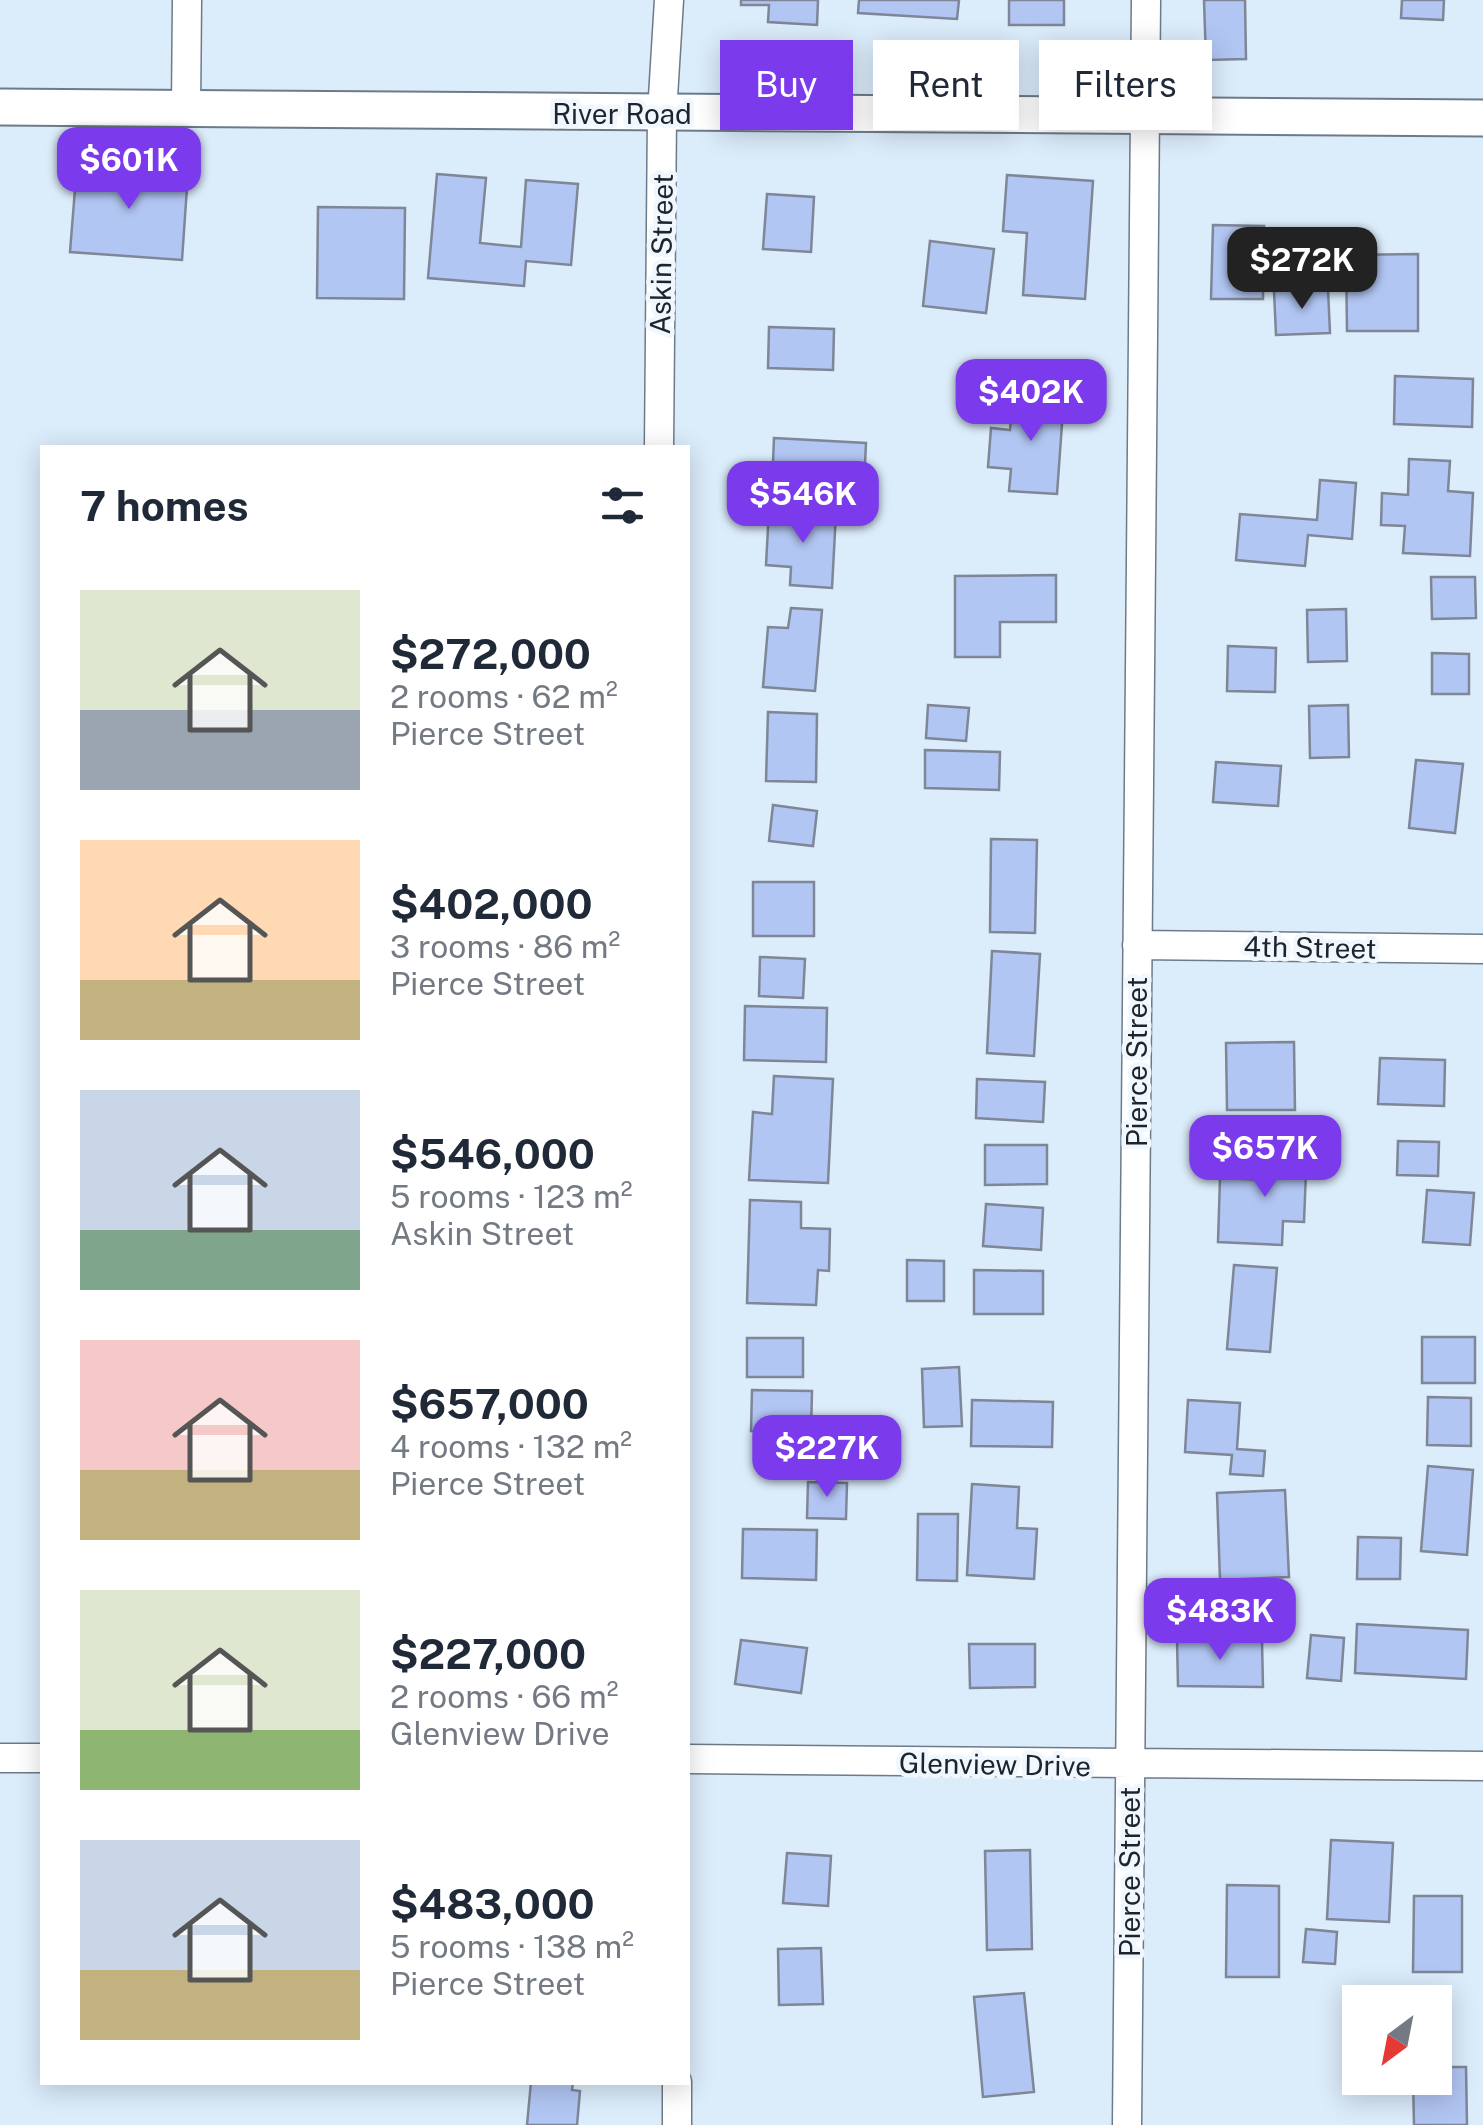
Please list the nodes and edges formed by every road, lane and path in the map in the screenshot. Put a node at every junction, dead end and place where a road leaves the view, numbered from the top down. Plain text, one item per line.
1 (187, 0) edge
2 (668, 0) edge
3 (1146, 0) edge
4 (1145, 40) edge
5 (0, 107) edge
6 (186, 108) junction
7 (662, 113) junction
8 (1039, 117) edge
9 (1212, 118) edge
10 (1483, 118) edge
11 (1144, 130) edge
12 (659, 445) edge
13 (1136, 945) junction
14 (1483, 950) edge
15 (0, 1758) edge
16 (40, 1758) edge
17 (690, 1760) edge
18 (1130, 1766) junction
19 (1483, 1766) edge
20 (677, 2085) edge
21 (677, 2125) edge
22 (1128, 2125) edge

1 - 6 street
2 - 7 street, Askin Street
3 - 4 street, Pierce Street
5 - 6 street, River Road
6 - 7 street, River Road
7 - 8 street, River Road
7 - 12 street, Askin Street
9 - 10 street, River Road
11 - 13 street, Pierce Street
13 - 14 street, 4th Street
13 - 18 street, Pierce Street
15 - 16 street
17 - 18 street, Glenview Drive
18 - 19 street, Glenview Drive
18 - 22 street, Pierce Street
20 - 21 street

